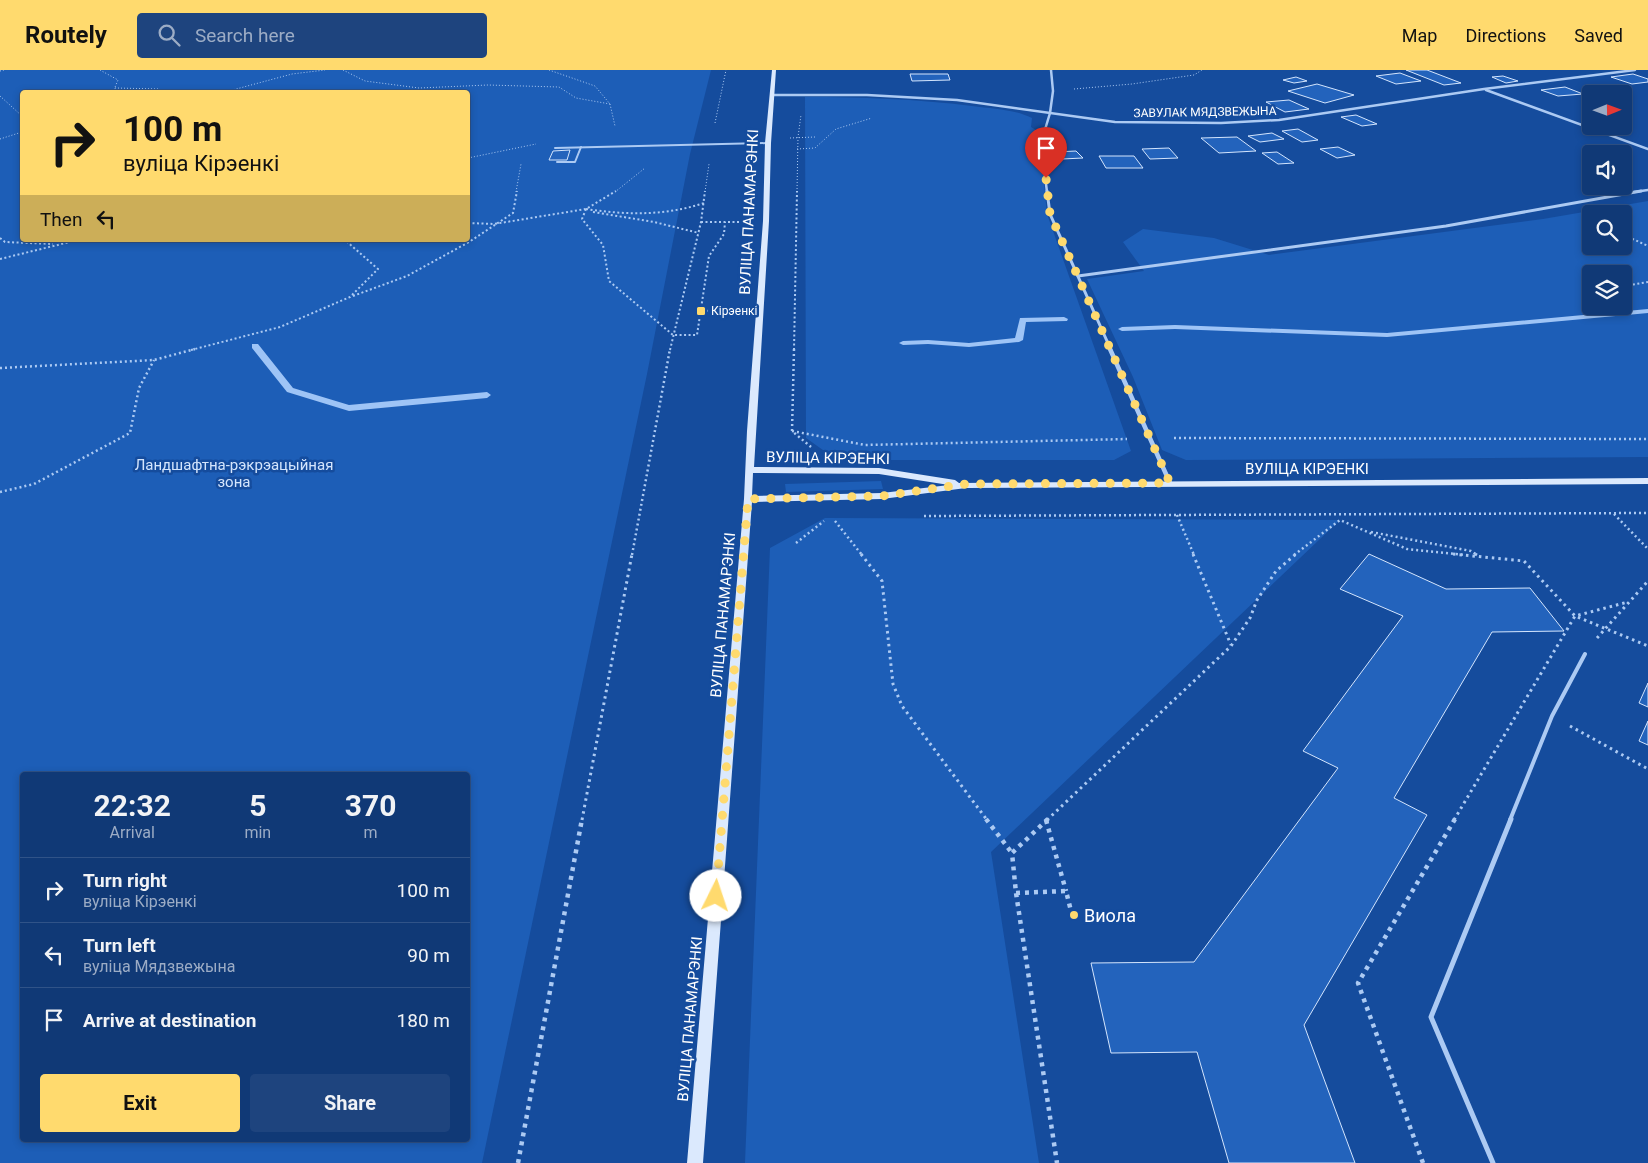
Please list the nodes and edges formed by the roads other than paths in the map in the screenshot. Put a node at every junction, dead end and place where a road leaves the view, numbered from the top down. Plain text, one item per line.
1 (774, 70) edge
2 (1051, 70) edge
3 (1635, 70) edge
4 (1484, 89) junction
5 (773, 95) junction
6 (1050, 113) junction
7 (768, 143) junction
8 (581, 147) junction
9 (555, 148) dead end
10 (1648, 149) edge
11 (557, 162) dead end
12 (1648, 190) edge
13 (1078, 276) junction
14 (749, 470) junction
15 (1648, 480) edge
16 (1170, 483) junction
17 (966, 484) junction
18 (748, 499) junction
19 (1585, 654) road end
20 (695, 1163) edge
21 (1493, 1163) edge

1 - 5 main road, ВУЛІЦА ПАНАМАРЭНКІ
2 - 6 street
3 - 4 street, ЗАВУЛАК МЯДЗВЕЖЫНА
4 - 6 street, ЗАВУЛАК МЯДЗВЕЖЫНА
4 - 10 street
5 - 6 street, ЗАВУЛАК МЯДЗВЕЖЫНА
5 - 7 main road, ВУЛІЦА ПАНАМАРЭНКІ
6 - 13 street
7 - 8 lane
7 - 14 main road, ВУЛІЦА ПАНАМАРЭНКІ
8 - 9 lane
8 - 11 lane
12 - 13 street
13 - 16 street
14 - 17 main road, ВУЛІЦА КІРЭЕНКІ
14 - 18 main road, ВУЛІЦА ПАНАМАРЭНКІ
15 - 16 main road, ВУЛІЦА КІРЭЕНКІ
16 - 17 main road, ВУЛІЦА КІРЭЕНКІ
17 - 18 main road, ВУЛІЦА КІРЭЕНКІ
18 - 20 main road, ВУЛІЦА ПАНАМАРЭНКІ
19 - 21 lane

